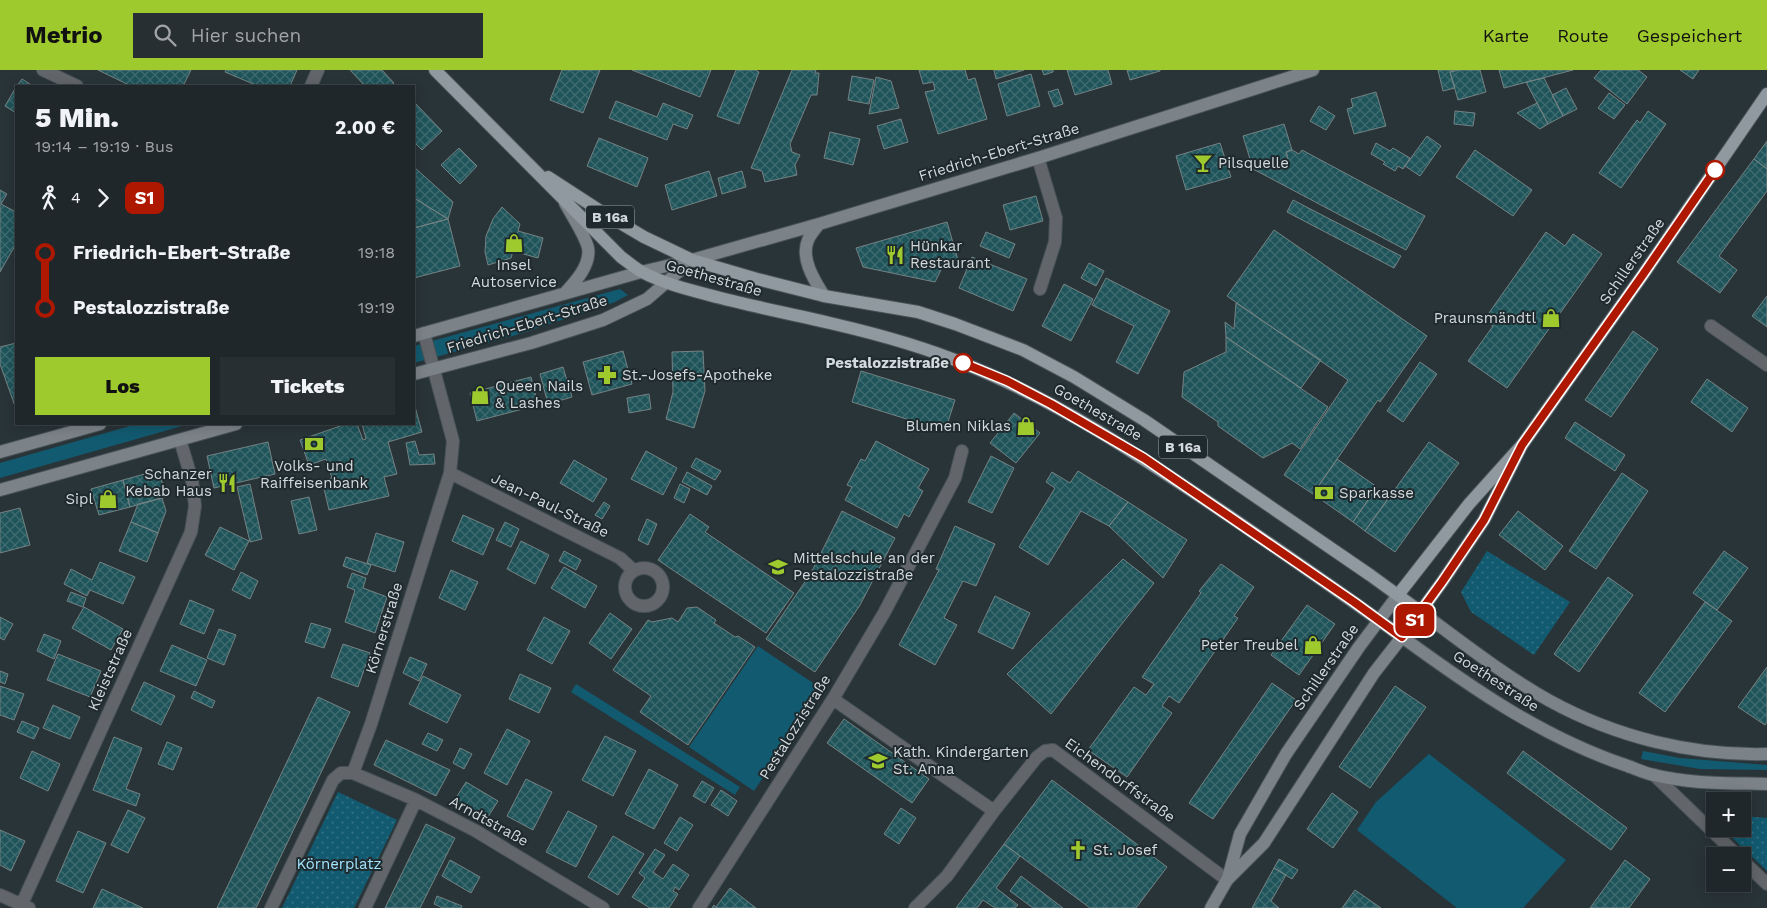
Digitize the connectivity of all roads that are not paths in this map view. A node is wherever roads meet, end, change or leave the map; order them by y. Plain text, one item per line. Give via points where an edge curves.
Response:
1 (43, 70) edge
2 (318, 70) edge
3 (435, 70) edge
4 (1313, 70) edge
5 (1295, 73) edge
6 (75, 85) edge
7 (311, 85) edge
8 (1767, 94) edge
9 (1038, 158) junction
10 (532, 166) junction
11 (564, 200) junction
12 (819, 224) junction
13 (692, 260) junction
14 (641, 272) junction
15 (667, 283) junction
16 (1040, 289) dead end
17 (565, 293) junction
18 (824, 296) junction
19 (1711, 326) dead end
20 (419, 334) edge
21 (1767, 365) edge
22 (435, 368) junction
23 (415, 374) edge
24 (96, 425) edge
25 (232, 425) edge
26 (180, 440) junction
27 (1522, 445) junction
28 (962, 451) dead end
29 (0, 452) edge
30 (450, 473) junction
31 (0, 490) edge
32 (634, 571) dead end
33 (1398, 595) junction
34 (1421, 612) junction
35 (1379, 620) junction
36 (1402, 637) junction
37 (833, 699) junction
38 (1767, 754) edge
39 (353, 773) junction
40 (1654, 775) junction
41 (1767, 784) edge
42 (416, 800) junction
43 (994, 811) junction
44 (1729, 847) edge
45 (1751, 869) edge
46 (1227, 880) junction
47 (1767, 884) edge
48 (0, 895) edge
49 (24, 907) edge
50 (272, 908) edge
51 (365, 908) edge
52 (603, 908) edge
53 (698, 908) edge
54 (915, 908) edge
55 (1211, 908) edge

1 - 6 street
2 - 7 street
3 - 10 main road, Goethestraße / B 16a
4 - 5 street, Friedrich-Ebert-Straße
5 - 9 street, Friedrich-Ebert-Straße
8 - 27 main road, Schillerstraße
9 - 12 street, Friedrich-Ebert-Straße
9 - 16 street via 1056,218 1055,242
10 - 11 main road, Goethestraße / B 16a
10 - 13 main road, Goethestraße / B 16a via 644,237
11 - 14 main road, Goethestraße / B 16a via 621,257
11 - 17 street via 588,249 578,278
12 - 13 street, Friedrich-Ebert-Straße
12 - 18 street via 807,241 806,258
13 - 14 street, Friedrich-Ebert-Straße
13 - 15 street, Friedrich-Ebert-Straße
13 - 18 main road, Goethestraße / B 16a
14 - 15 main road, Goethestraße / B 16a
14 - 17 street, Friedrich-Ebert-Straße
15 - 22 street, Friedrich-Ebert-Straße via 647,299 604,320
15 - 35 main road, Goethestraße / B 16a via 894,340 1007,381 1144,458
17 - 20 street, Friedrich-Ebert-Straße
18 - 33 main road, Goethestraße / B 16a via 918,312 1023,350 1144,420
19 - 21 street
20 - 22 street, Körnerstraße
22 - 23 street, Friedrich-Ebert-Straße
22 - 30 street, Körnerstraße via 452,441
24 - 29 street
25 - 26 street
26 - 31 street
26 - 49 street, Kleiststraße via 192,480 195,506 190,532
27 - 33 main road, Schillerstraße via 1469,504
27 - 34 main road, Schillerstraße via 1484,520
28 - 37 street, Pestalozzistraße via 955,478 884,613
30 - 32 street, Jean-Paul-Straße via 620,558
30 - 39 street, Körnerstraße
33 - 34 main road, Goethestraße / B 16a
33 - 35 street, Schillerstraße
34 - 36 main road, Schillerstraße
34 - 38 street, Goethestraße via 1550,701 1606,726 1680,747
35 - 36 main road, Goethestraße
35 - 46 street, Schillerstraße via 1286,754 1240,834
36 - 40 street, Goethestraße via 1514,714 1558,738
36 - 46 street, Schillerstraße via 1374,673 1264,843
37 - 43 street
37 - 53 street, Pestalozzistraße
39 - 42 street, Arndtstraße
39 - 50 street via 342,773 333,780
40 - 41 street, Goethestraße via 1700,782
40 - 44 street
42 - 51 street
42 - 52 street, Arndtstraße via 476,831
43 - 46 street, Eichendorffstraße via 1037,757 1045,751 1054,750
43 - 54 street via 947,876
45 - 47 street
46 - 55 street, Schillerstraße
48 - 49 street

